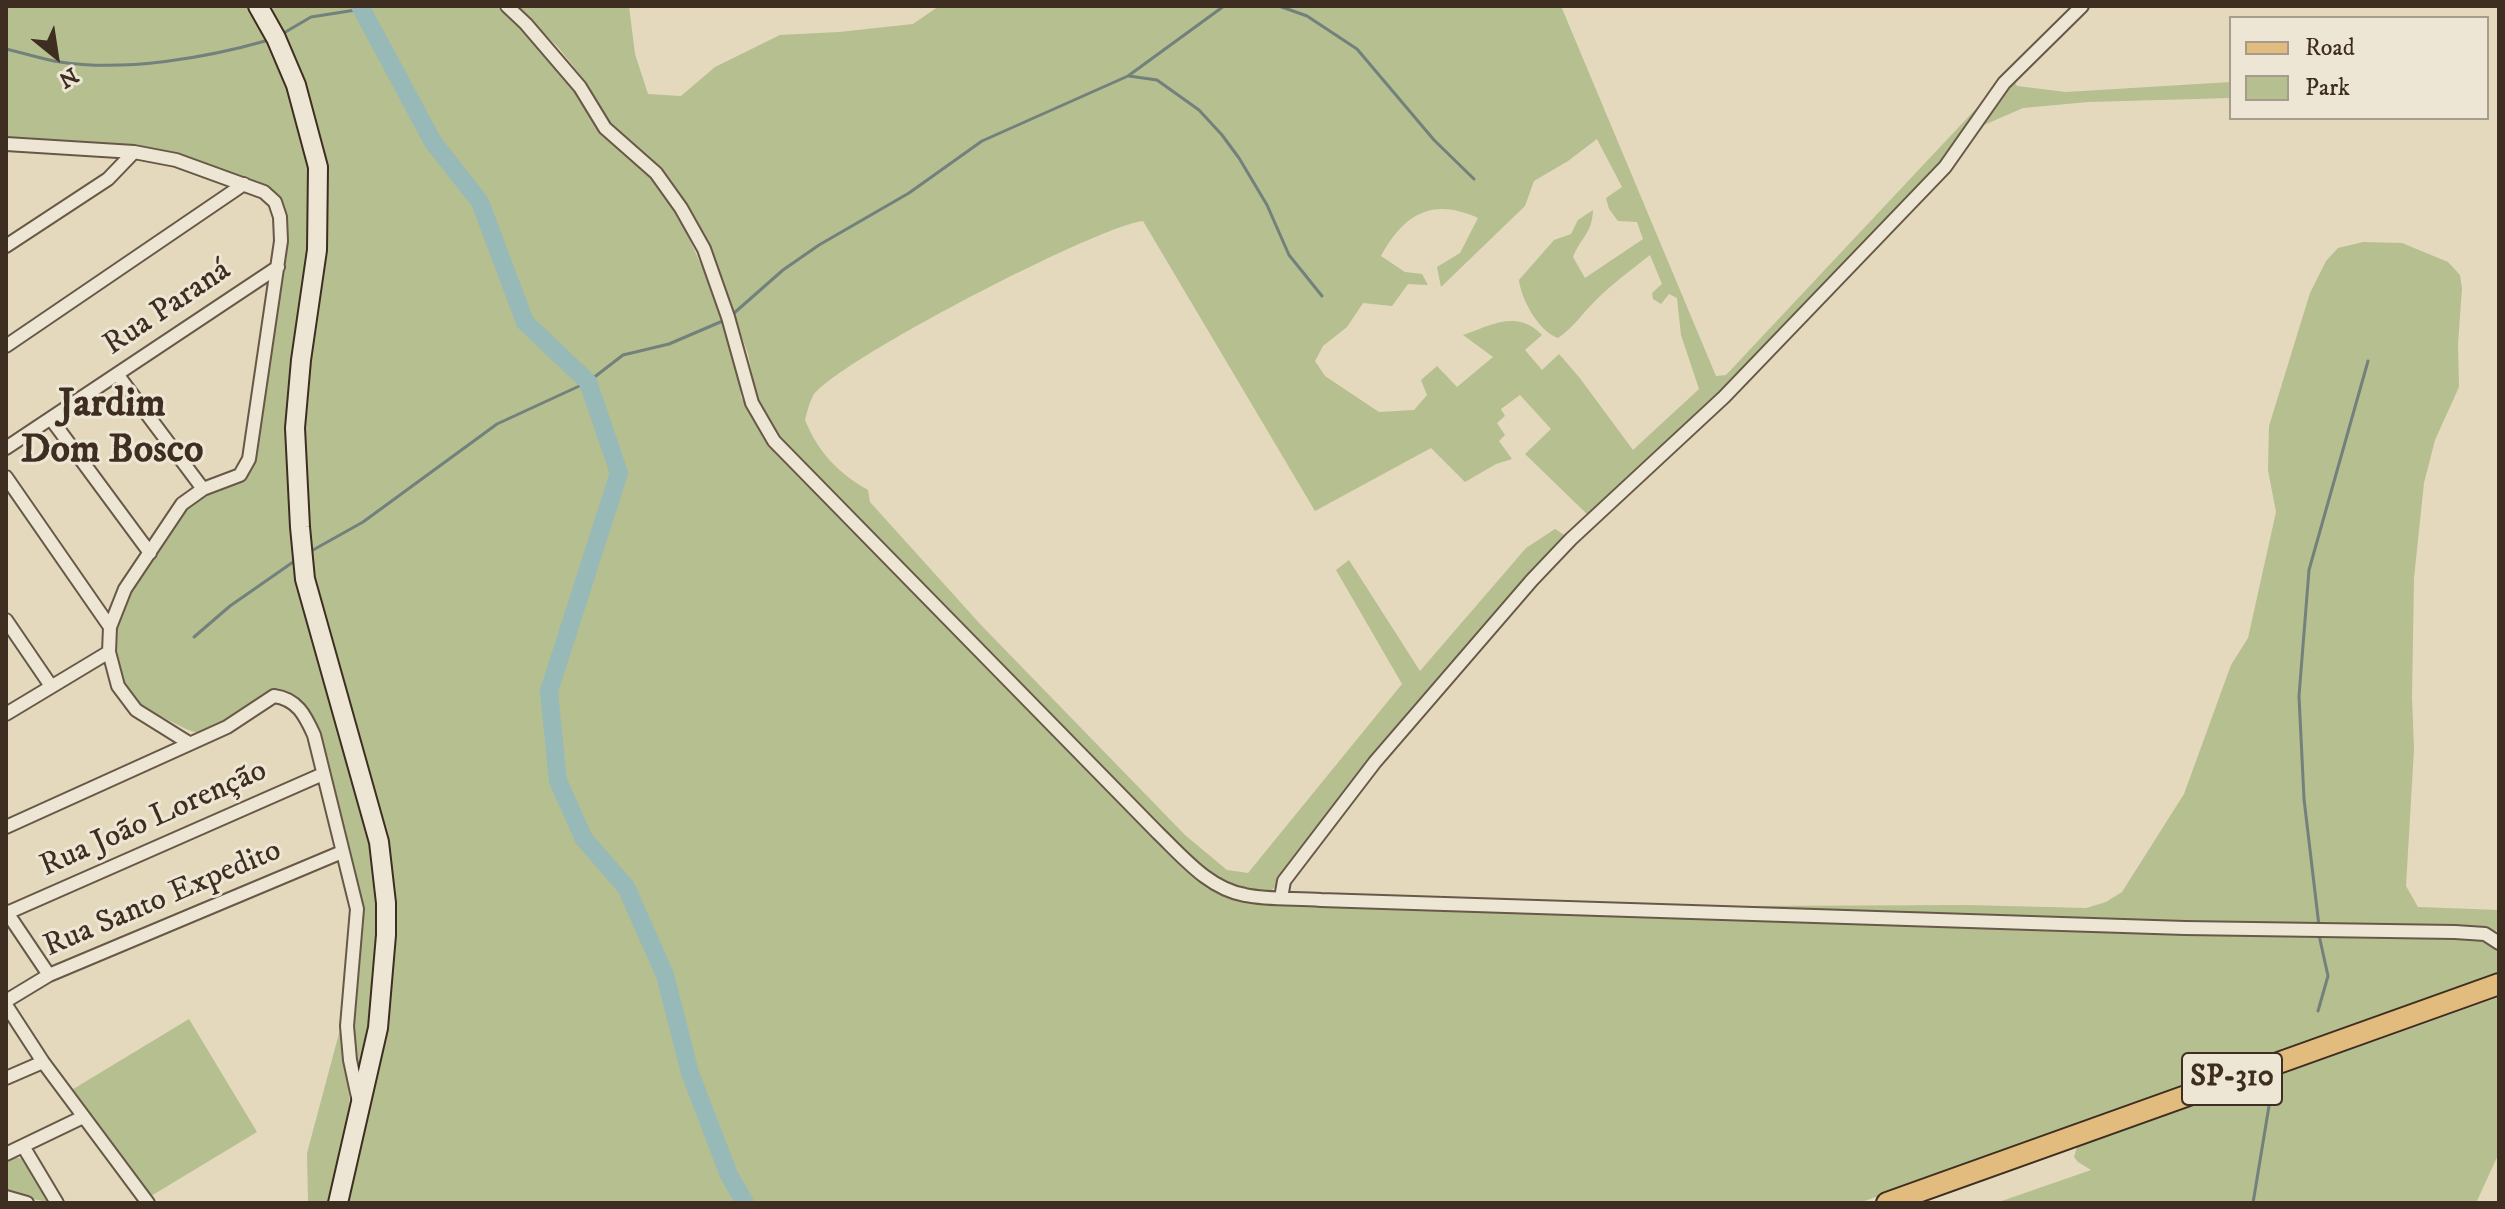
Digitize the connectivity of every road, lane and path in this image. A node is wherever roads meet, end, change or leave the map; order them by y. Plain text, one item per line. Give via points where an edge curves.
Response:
1 (258, 6) edge
2 (507, 6) edge
3 (2082, 6) edge
4 (6, 144) edge
5 (134, 152) junction
6 (244, 184) junction
7 (6, 246) edge
8 (278, 267) junction
9 (6, 346) edge
10 (117, 374) junction
11 (51, 419) junction
12 (6, 448) edge
13 (6, 477) edge
14 (203, 489) junction
15 (150, 553) junction
16 (6, 620) edge
17 (110, 627) junction
18 (109, 652) junction
19 (51, 686) junction
20 (6, 714) edge
21 (189, 743) junction
22 (323, 774) junction
23 (6, 827) edge
24 (342, 852) junction
25 (1281, 898) junction
26 (6, 912) edge
27 (2499, 943) edge
28 (49, 975) junction
29 (2499, 984) edge
30 (6, 1003) edge
31 (43, 1062) junction
32 (6, 1078) edge
33 (359, 1105) junction
34 (83, 1117) junction
35 (23, 1146) junction
36 (6, 1154) edge
37 (6, 1197) edge
38 (27, 1203) edge
39 (57, 1203) edge
40 (148, 1203) edge
41 (338, 1203) edge
42 (1887, 1203) edge

1 - 33 main road via 296,85 318,167 317,250 295,428 305,579 371,810 383,873 382,995
2 - 25 street via 580,87 605,128 656,173 681,208 709,263 752,403 774,441 1189,863 1231,891
3 - 25 street via 2004,83 1945,167 1724,397 1532,580 1375,762 1284,881
4 - 5 street
5 - 6 street via 186,162
5 - 7 street via 108,179
6 - 8 street via 275,202 280,217
6 - 9 street
8 - 10 street, Rua Paraná
8 - 14 street via 249,459 240,475
10 - 11 street, Rua Paraná
10 - 14 street
11 - 12 street, Rua Paraná
11 - 15 street
13 - 17 street
14 - 15 street via 182,504
15 - 17 street via 125,589
16 - 19 street
17 - 18 street
18 - 19 street
18 - 21 street via 118,686 136,710
19 - 20 street
21 - 22 street via 227,727 274,696 284,698 305,713
21 - 23 street
22 - 24 street
22 - 26 street, Rua João Lorenção
24 - 28 street, Rua Santo Expedito
24 - 33 street via 357,909 347,1026
25 - 27 street via 2169,928 2455,932 2485,934
26 - 28 street
28 - 30 street, Rua Santo Expedito
29 - 42 main road, SP-310
30 - 31 street
31 - 32 street
31 - 34 street
33 - 41 main road
34 - 35 street
34 - 40 street
35 - 36 street
35 - 39 street
37 - 38 street

